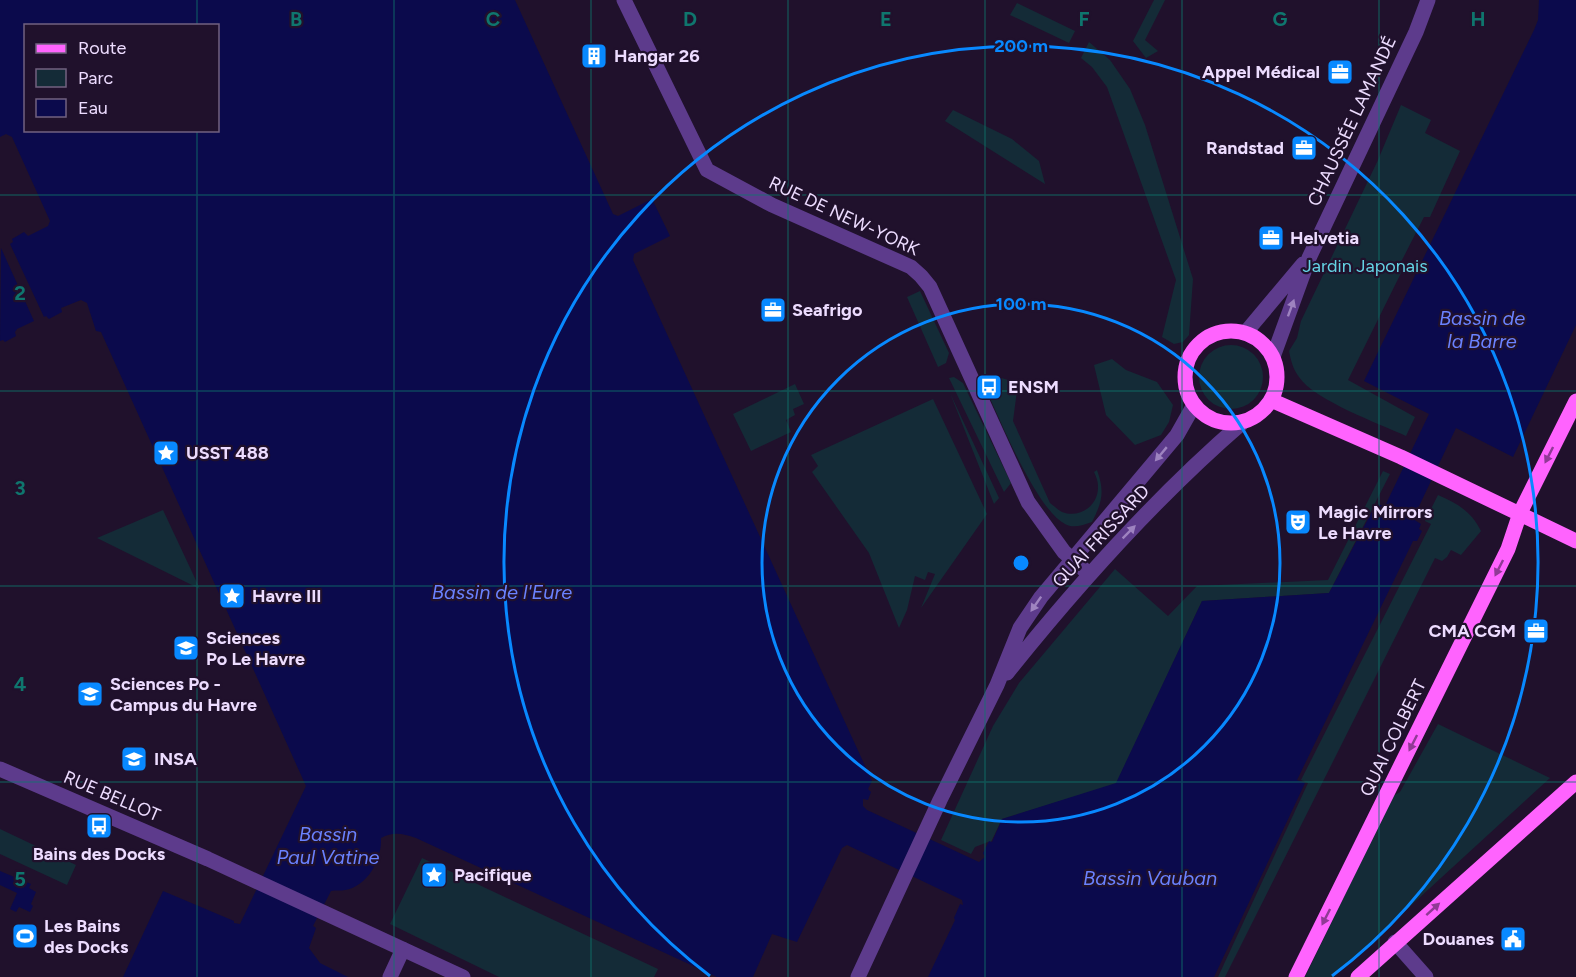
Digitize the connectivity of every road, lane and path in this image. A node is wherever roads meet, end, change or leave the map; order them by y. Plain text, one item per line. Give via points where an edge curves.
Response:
1 (624, 0) edge
2 (1428, 0) edge
3 (1310, 258) junction
4 (1246, 332) junction
5 (1273, 357) junction
6 (1271, 400) junction
7 (1576, 401) edge
8 (1194, 405) junction
9 (1243, 422) junction
10 (1520, 513) junction
11 (1576, 541) edge
12 (1073, 559) junction
13 (1089, 574) junction
14 (997, 685) junction
15 (0, 769) edge
16 (1576, 782) edge
17 (1395, 942) junction
18 (403, 949) junction
19 (390, 977) edge
20 (463, 977) edge
21 (858, 977) edge
22 (1296, 977) edge
23 (1358, 977) edge
24 (1426, 977) edge

1 - 12 street, RUE DE NEW-YORK via 706,170 772,205 911,267 930,287 1028,502
2 - 3 street, CHAUSSÉE LAMANDÉ
3 - 4 street, CHAUSSÉE LAMANDÉ
5 -> 3 street, CHAUSSÉE LAMANDÉ
4 - 5 main road via 1266,346
4 - 8 main road via 1216,332 1193,350 1184,374
5 - 6 main road via 1277,379
6 - 9 main road via 1259,414
6 - 10 main road
7 -> 10 main road, QUAI COLBERT
8 - 9 main road via 1216,421
8 -> 12 street, QUAI FRISSARD via 1177,435
13 -> 9 street, QUAI FRISSARD via 1210,449
10 - 11 main road
10 -> 22 main road, QUAI COLBERT via 1508,549
12 - 13 street, RUE DE NEW-YORK
12 -> 14 street, QUAI FRISSARD via 1020,628
13 - 14 street, QUAI FRISSARD
14 - 21 street, QUAI FRISSARD
15 - 18 street, RUE BELLOT
17 -> 16 main road
17 - 23 main road
17 - 24 street
18 - 19 street
18 - 20 street, RUE BELLOT

